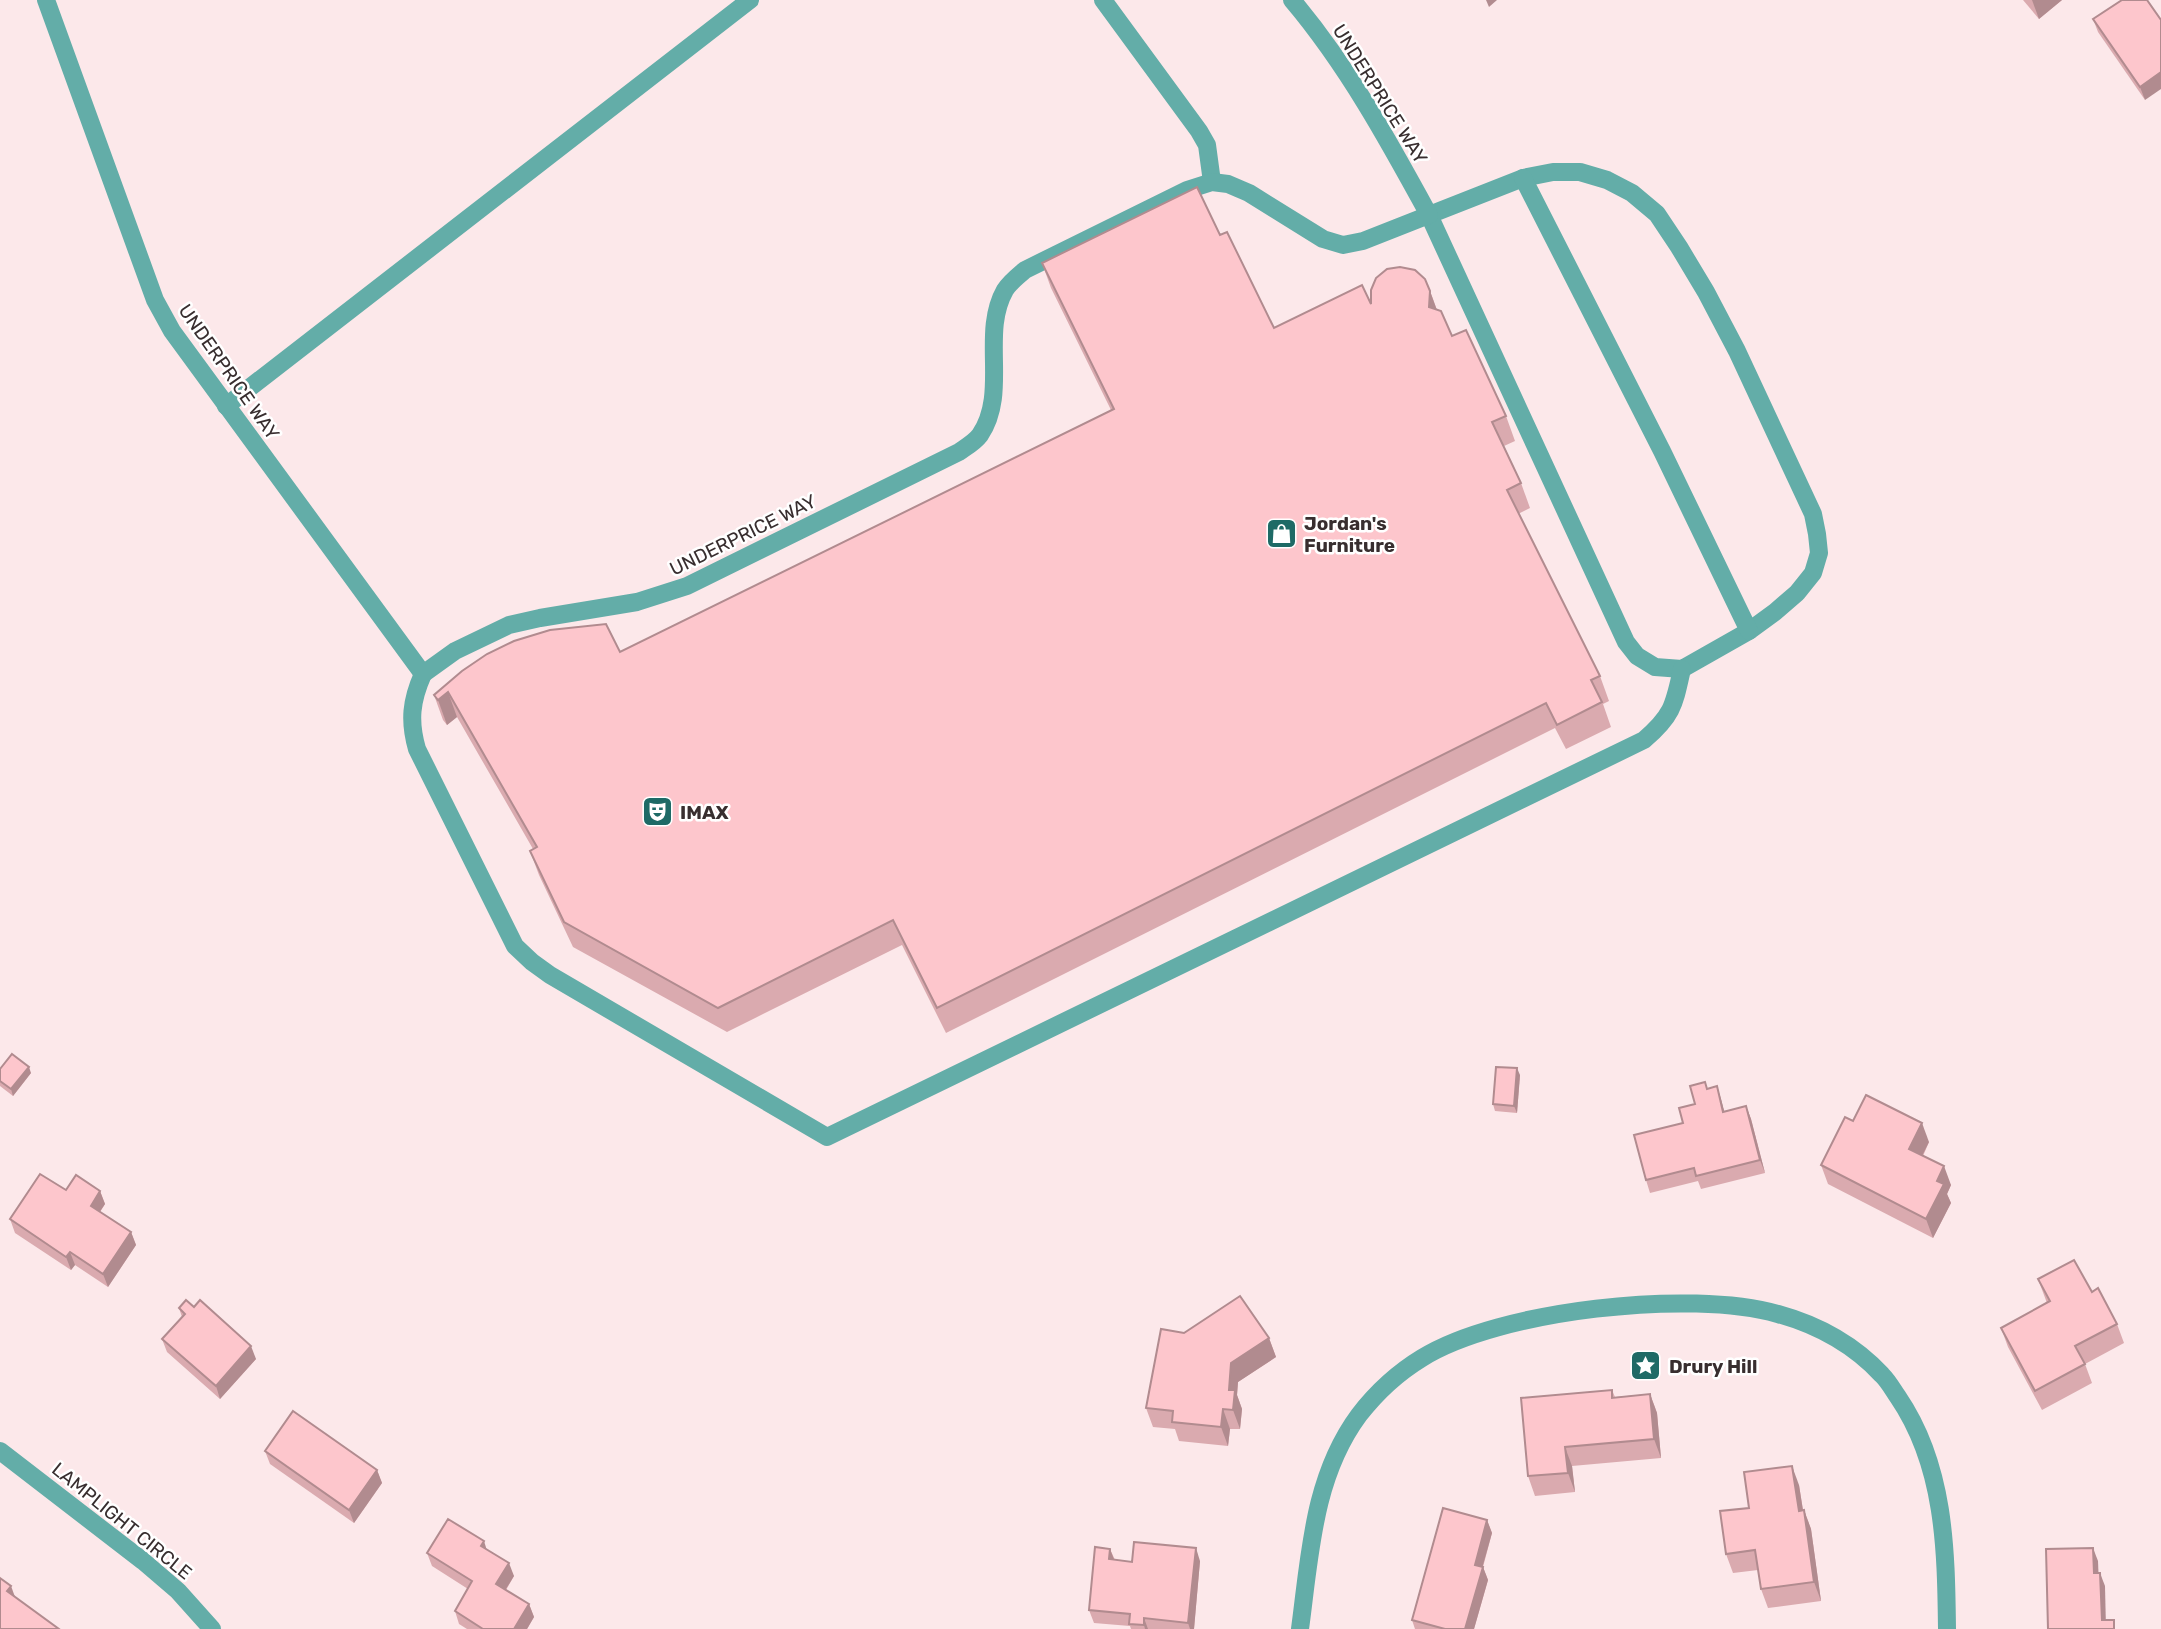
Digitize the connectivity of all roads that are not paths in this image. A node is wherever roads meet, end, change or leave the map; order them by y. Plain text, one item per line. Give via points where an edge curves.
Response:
1 (46, 0) edge
2 (750, 0) edge
3 (1103, 0) edge
4 (1292, 0) edge
5 (1523, 178) junction
6 (1212, 182) junction
7 (1429, 215) junction
8 (226, 406) junction
9 (1749, 632) junction
10 (1682, 669) junction
11 (423, 674) junction
12 (0, 1451) edge
13 (212, 1629) edge
14 (1300, 1629) edge
15 (1947, 1629) edge

1 - 8 street, UNDERPRICE WAY via 155,300
2 - 8 street
3 - 6 street via 1199,131 1207,145
4 - 7 street, UNDERPRICE WAY via 1383,130
5 - 7 street
5 - 9 street
5 - 9 street via 1580,172 1607,180 1657,214 1737,351 1813,514 1819,553 1813,573 1797,593
6 - 7 street via 1250,194 1323,239 1343,244 1363,241
6 - 11 street, UNDERPRICE WAY via 1051,256 1025,270 1006,288 996,319 990,417 979,437 959,452 687,586 627,604 509,625 455,651
7 - 10 street, UNDERPRICE WAY via 1626,642 1655,667
8 - 11 street, UNDERPRICE WAY
9 - 10 street
10 - 11 street via 1673,708 1644,740 827,1137 550,975 516,946 417,750 411,711
12 - 13 street, LAMPLIGHT CIRCLE via 143,1560
14 - 15 street via 1322,1487 1338,1448 1387,1384 1459,1340 1501,1327 1562,1313 1693,1303 1738,1305 1818,1328 1853,1349 1884,1377 1909,1413 1938,1492 1945,1539

